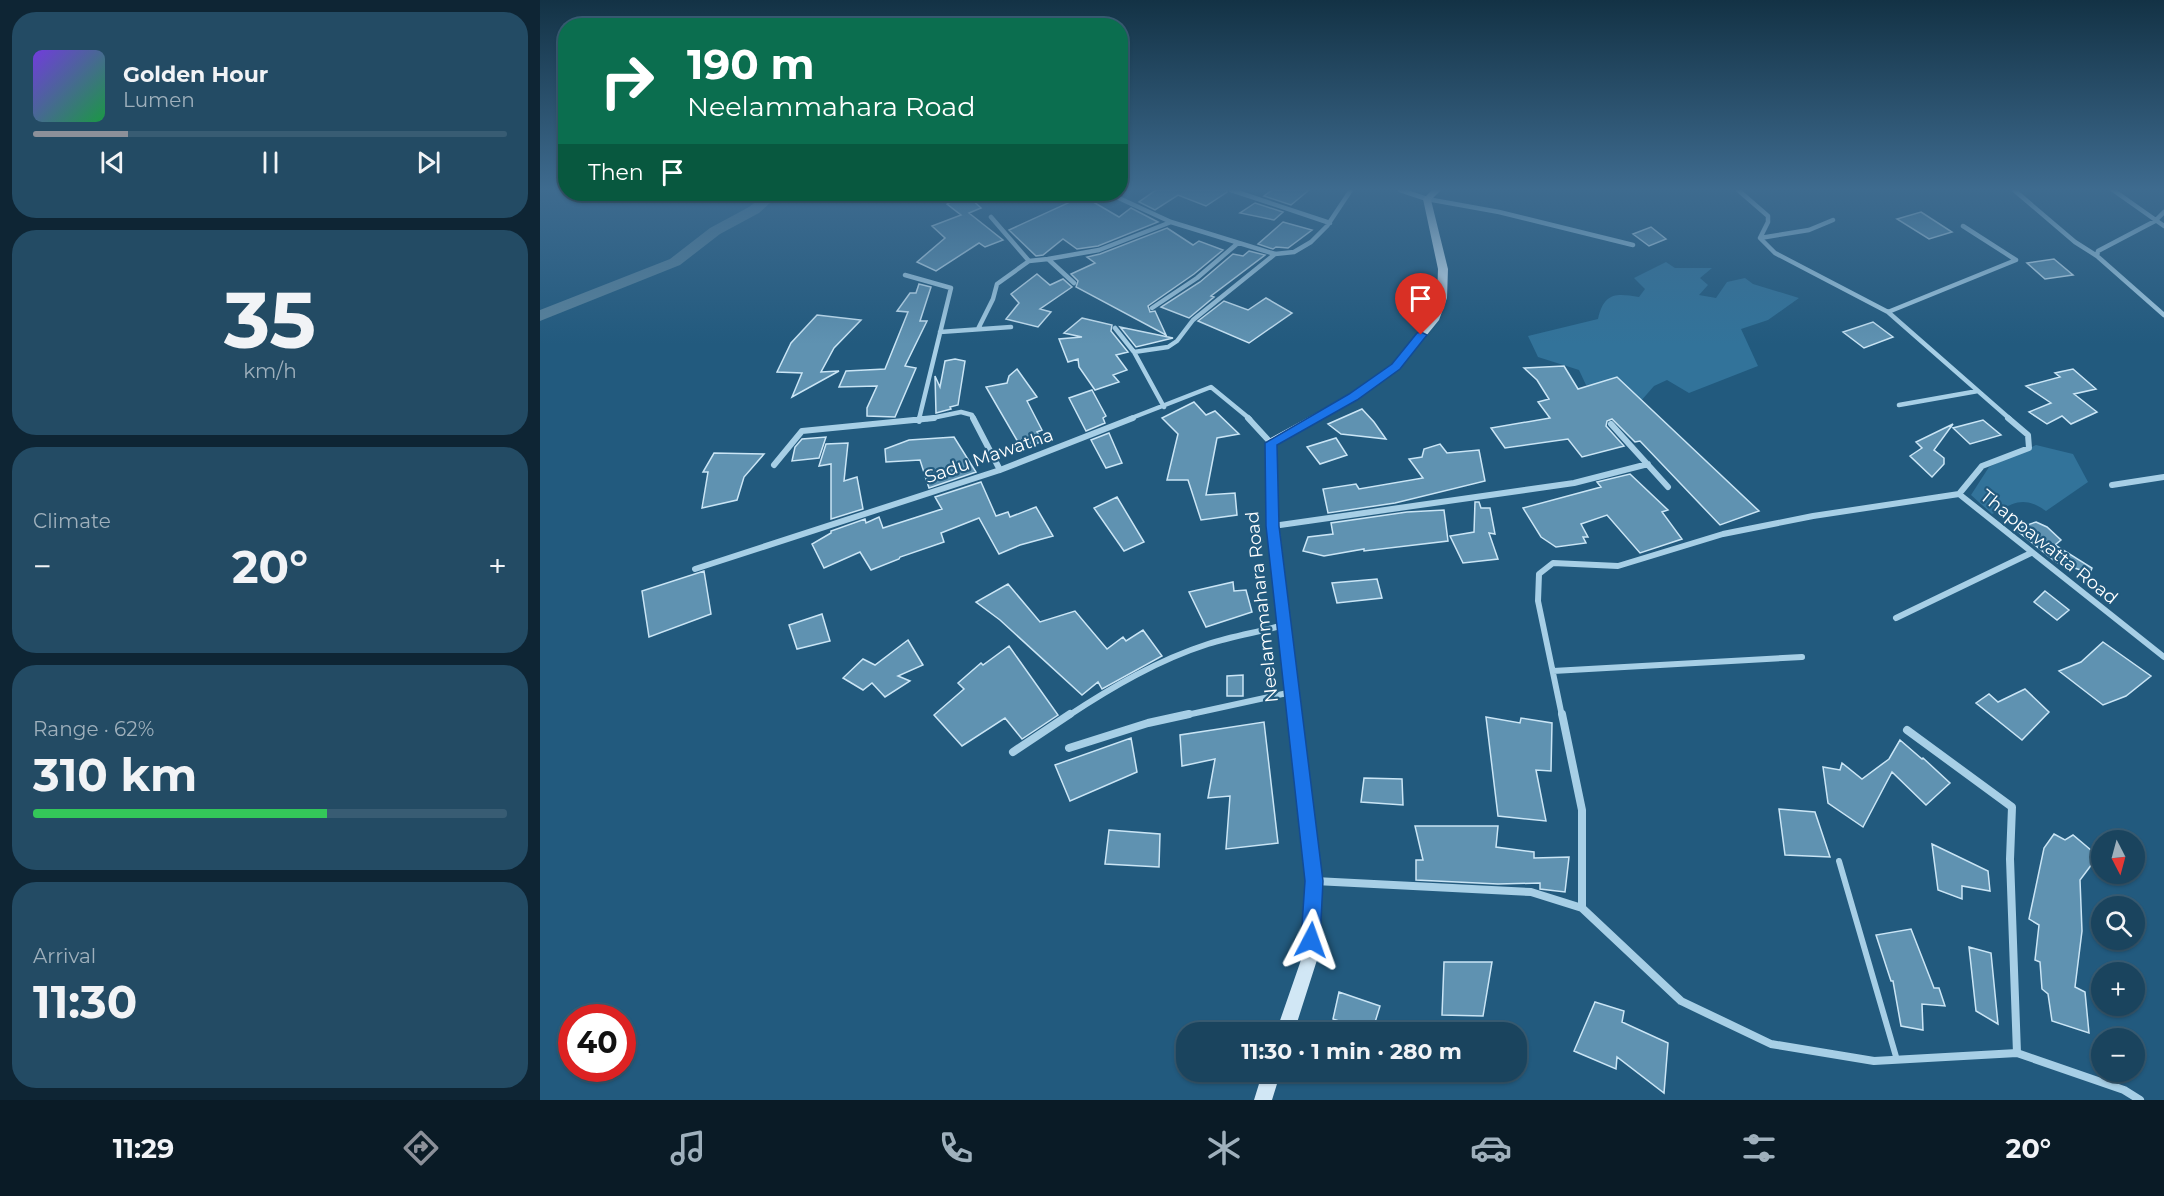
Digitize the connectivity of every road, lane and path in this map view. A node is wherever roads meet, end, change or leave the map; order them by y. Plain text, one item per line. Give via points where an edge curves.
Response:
1 (1012, 241) edge
2 (1121, 241) edge
3 (1233, 241) edge
4 (1309, 241) edge
5 (1439, 241) edge
6 (1615, 241) edge
7 (1763, 241) edge
8 (1987, 241) edge
9 (2074, 241) edge
10 (2117, 241) edge
11 (1238, 243) junction
12 (1633, 246) dead end
13 (1275, 254) junction
14 (2097, 256) junction
15 (1048, 259) junction
16 (1029, 261) junction
17 (905, 276) dead end
18 (1074, 283) dead end
19 (1152, 308) dead end
20 (1888, 312) junction
21 (2164, 315) edge
22 (1011, 327) dead end
23 (1115, 328) dead end
24 (978, 329) junction
25 (940, 332) junction
26 (1134, 352) junction
27 (1978, 391) junction
28 (1899, 405) dead end
29 (1164, 407) junction
30 (919, 421) junction
31 (1611, 424) dead end
32 (1271, 443) junction
33 (1648, 464) junction
34 (774, 465) dead end
35 (1000, 470) junction
36 (2164, 477) edge
37 (2112, 485) dead end
38 (1668, 487) dead end
39 (1959, 494) junction
40 (1273, 526) junction
41 (2031, 553) junction
42 (695, 569) dead end
43 (1896, 618) dead end
44 (1284, 625) junction
45 (1802, 657) dead end
46 (2164, 657) edge
47 (1553, 671) junction
48 (1292, 692) junction
49 (1907, 730) dead end
50 (1069, 748) dead end
51 (1013, 752) dead end
52 (1839, 861) dead end
53 (1314, 881) junction
54 (1582, 908) junction
55 (1288, 1022) edge
56 (2017, 1053) junction
57 (1897, 1060) junction
58 (1269, 1082) edge
59 (1263, 1100) edge
60 (2140, 1100) edge

1 - 16 street
2 - 15 street via 1099,250
3 - 11 street
4 - 13 street via 1293,252
5 - 32 street via 1442,297 1434,320 1396,366 1353,397
6 - 12 street
7 - 20 street, Thappawatta Road via 1774,253
8 - 20 street via 2016,260
9 - 14 street
10 - 14 street
11 - 13 street
11 - 19 street via 1197,278
13 - 26 street via 1193,320 1178,341 1168,347
14 - 21 street
15 - 16 street
15 - 18 street
16 - 24 street via 997,284
17 - 25 street via 951,288
20 - 27 street, Thappawatta Road
22 - 24 street
23 - 26 street
24 - 25 street
25 - 30 street
26 - 29 street
27 - 28 street
27 - 39 street, Thappawatta Road via 2028,435 2029,448 1982,466
29 - 32 street, Sadu Mawatha via 1211,387 1243,412
29 - 35 street, Sadu Mawatha
30 - 34 street via 802,431
30 - 35 street via 961,412 972,415
31 - 33 street
32 - 40 street, Neelammahara Road
33 - 38 street
33 - 40 street via 1574,483
35 - 42 street, Sadu Mawatha
36 - 37 street
39 - 41 street, Thappawatta Road
39 - 47 street via 1723,534 1618,566 1553,563 1539,574 1538,601
40 - 44 street, Neelammahara Road
41 - 43 street
41 - 46 street, Thappawatta Road
44 - 48 street, Neelammahara Road
44 - 51 street via 1207,645 1159,665 1091,701
45 - 47 street
47 - 54 street via 1582,810
48 - 50 street via 1148,723
48 - 53 street, Neelammahara Road
49 - 56 street via 2012,807 2010,859
52 - 57 lane
53 - 54 street via 1531,892
53 - 55 street, Neelammahara Road via 1309,960
54 - 57 street via 1681,1000 1741,1030 1771,1044 1874,1061
56 - 57 street
56 - 60 street via 2124,1090
58 - 59 street

